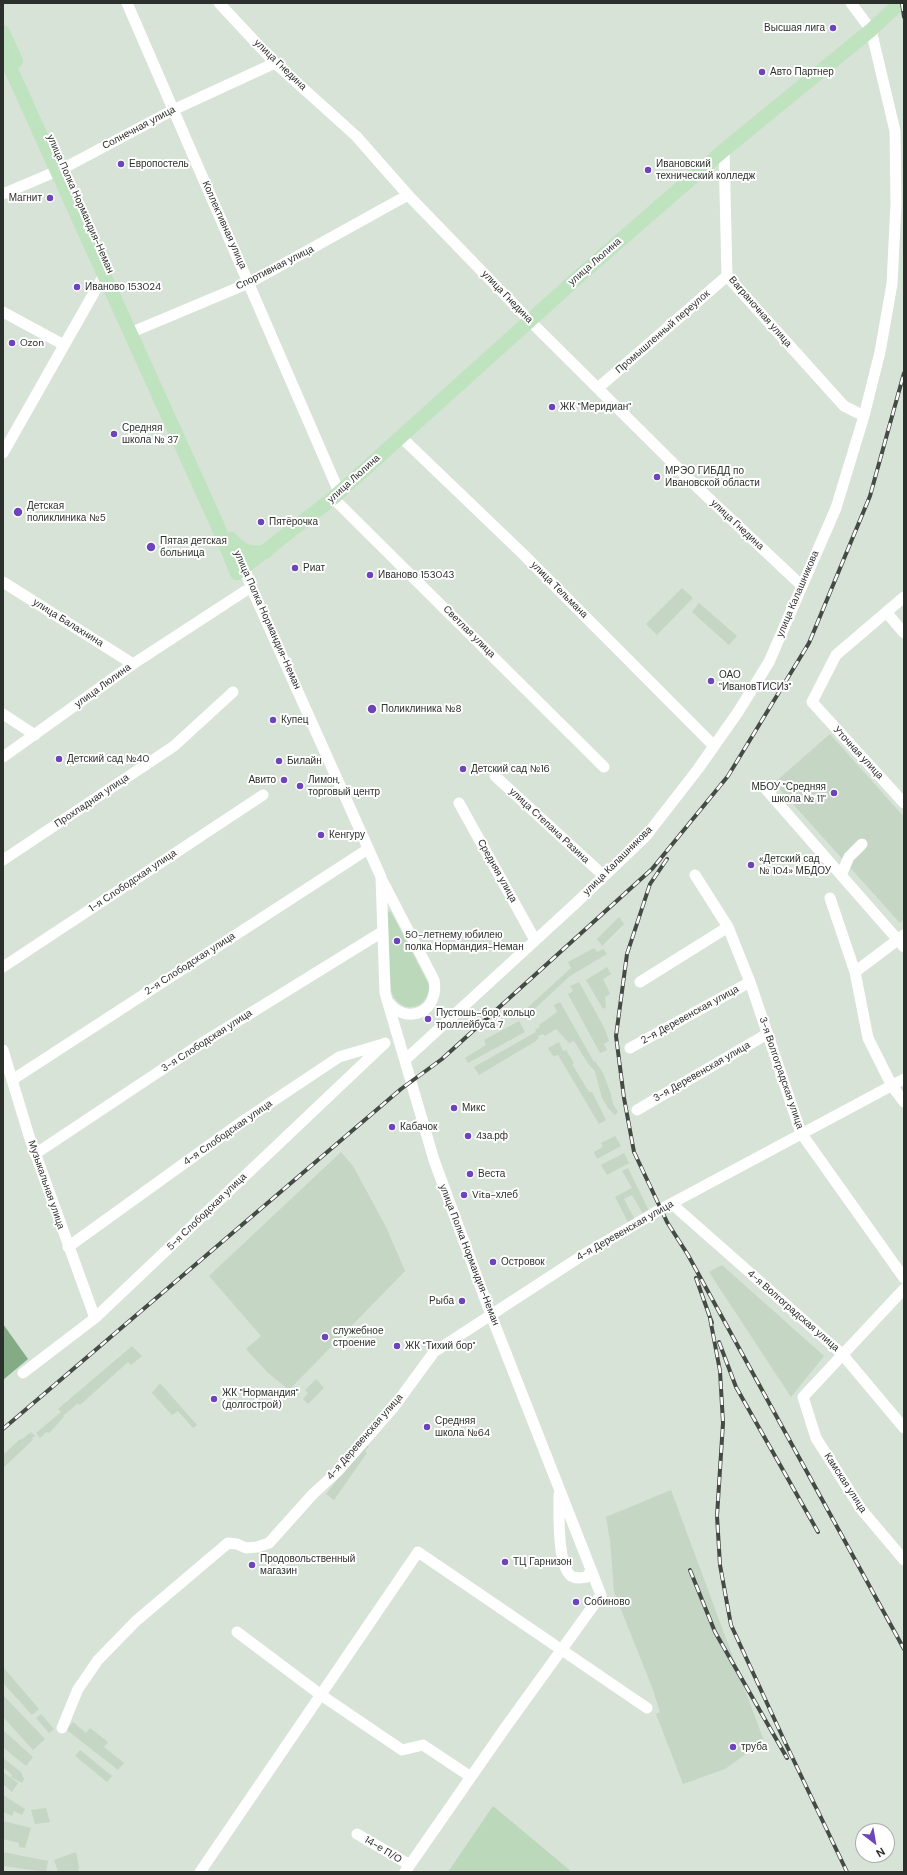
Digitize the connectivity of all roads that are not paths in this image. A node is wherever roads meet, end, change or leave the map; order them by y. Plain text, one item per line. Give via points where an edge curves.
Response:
1 (127, 3) edge
2 (219, 3) edge
3 (851, 3) edge
4 (900, 3) edge
5 (871, 30) junction
6 (3, 32) edge
7 (3, 52) edge
8 (275, 63) junction
9 (173, 110) junction
10 (724, 150) junction
11 (60, 169) junction
12 (3, 194) edge
13 (408, 195) junction
14 (108, 274) junction
15 (728, 276) junction
16 (249, 283) junction
17 (3, 312) edge
18 (529, 320) junction
19 (137, 330) junction
20 (64, 345) junction
21 (598, 388) junction
22 (864, 416) junction
23 (401, 437) junction
24 (4, 449) edge
25 (336, 495) junction
26 (296, 528) junction
27 (231, 538) junction
28 (266, 552) junction
29 (242, 577) junction
30 (3, 582) edge
31 (801, 585) junction
32 (904, 597) edge
33 (886, 612) junction
34 (904, 633) edge
35 (132, 664) junction
36 (233, 692) dead end
37 (3, 714) edge
38 (35, 735) junction
39 (714, 746) junction
40 (3, 757) edge
41 (604, 767) dead end
42 (495, 776) dead end
43 (764, 786) dead end
44 (263, 795) dead end
45 (459, 803) dead end
46 (904, 803) edge
47 (862, 844) dead end
48 (365, 850) junction
49 (3, 860) edge
50 (695, 875) dead end
51 (841, 875) junction
52 (604, 876) junction
53 (381, 878) junction
54 (830, 898) dead end
55 (382, 905) junction
56 (728, 927) junction
57 (382, 932) junction
58 (536, 940) junction
59 (902, 940) edge
60 (3, 967) edge
61 (855, 972) junction
62 (640, 982) dead end
63 (750, 982) junction
64 (388, 1002) junction
65 (767, 1034) junction
66 (399, 1039) junction
67 (385, 1043) junction
68 (630, 1048) dead end
69 (3, 1050) edge
70 (405, 1060) junction
71 (904, 1079) edge
72 (12, 1080) junction
73 (892, 1086) junction
74 (904, 1102) edge
75 (637, 1110) dead end
76 (801, 1133) junction
77 (36, 1154) junction
78 (672, 1204) junction
79 (68, 1247) junction
80 (904, 1278) edge
81 (904, 1288) edge
82 (491, 1316) junction
83 (95, 1318) junction
84 (842, 1354) junction
85 (23, 1373) dead end
86 (904, 1428) edge
87 (558, 1485) junction
88 (904, 1560) edge
89 (591, 1570) junction
90 (237, 1632) dead end
91 (561, 1650) junction
92 (321, 1695) junction
93 (647, 1708) dead end
94 (62, 1728) dead end
95 (471, 1777) junction
96 (357, 1834) dead end
97 (408, 1869) edge
98 (200, 1872) edge

1 - 9 street, Коллективная улица
2 - 8 street, улица Гнедина
3 - 5 street, улица Калашникова
4 - 5 main road, улица Люлина
5 - 10 main road, улица Люлина
5 - 22 street, улица Калашникова via 895,131 896,203 892,284 880,352
6 - 11 main road, улица Полка Нормандия-Неман
7 - 11 main road, улица Полка Нормандия-Неман
8 - 9 street, Солнечная улица
8 - 13 street, улица Гнедина via 356,136
9 - 11 street, Солнечная улица
9 - 16 street, Коллективная улица
10 - 15 street, Ваграночная улица
10 - 18 main road, улица Люлина
11 - 12 street, Солнечная улица
11 - 14 main road, улица Полка Нормандия-Неман
13 - 16 street, Спортивная улица
13 - 18 street, улица Гнедина
14 - 19 main road, улица Полка Нормандия-Неман
14 - 20 street
14 - 29 main road, улица Полка Нормандия-Неман
15 - 21 street, Промышленный переулок
15 - 22 street, Ваграночная улица via 844,406
16 - 19 street, Спортивная улица
16 - 25 street, Коллективная улица
17 - 20 street
18 - 21 street, улица Гнедина
18 - 23 main road, улица Люлина
19 - 27 main road, улица Полка Нормандия-Неман
20 - 24 street
21 - 31 street, улица Гнедина via 700,490
22 - 31 street, улица Калашникова via 836,508
23 - 25 main road, улица Люлина
23 - 39 street, улица Тельмана via 523,554
25 - 26 main road, улица Люлина
25 - 41 street, Светлая улица
26 - 28 main road, улица Люлина
26 - 29 main road, улица Люлина via 292,535
27 - 28 main road via 243,550
27 - 29 main road, улица Полка Нормандия-Неман
28 - 29 main road, улица Люлина
29 - 35 street, улица Люлина
29 - 48 street, улица Полка Нормандия-Неман
29 - 48 street, улица Полка Нормандия-Неман
30 - 35 street, улица Балахнина
31 - 39 street, улица Калашникова via 769,662
32 - 33 street
33 - 34 street
33 - 46 street, Уточная улица via 836,655 812,702
35 - 38 street, улица Люлина
36 - 49 street, Прохладная улица via 174,746
37 - 38 street
38 - 40 street, улица Люлина
39 - 52 street, улица Калашникова via 646,836
42 - 52 street, улица Степана Разина
43 - 51 street
44 - 60 street, 1-я Слободская улица
45 - 58 street, Средняя улица
47 - 51 street via 849,857
48 - 53 street, улица Полка Нормандия-Неман
48 - 55 street, улица Полка Нормандия-Неман
48 - 72 street, 2-я Слободская улица
50 - 56 street, 3-я Волгоградская улица
51 - 59 street
52 - 58 street, улица Калашникова
53 - 55 street, улица Полка Нормандия-Неман
53 - 64 street via 434,980 435,989 430,1005 417,1014 400,1013
54 - 61 street
55 - 57 street, улица Полка Нормандия-Неман
56 - 62 street
56 - 63 street, 3-я Волгоградская улица
57 - 64 street, улица Полка Нормандия-Неман
57 - 77 street, 3-я Слободская улица via 199,1045
58 - 70 street, улица Калашникова
59 - 61 street
61 - 73 street via 868,1038
63 - 65 street, 3-я Волгоградская улица
63 - 68 street, 2-я Деревенская улица
64 - 66 street, улица Полка Нормандия-Неман
65 - 75 street, 3-я Деревенская улица
65 - 76 street, 3-я Волгоградская улица
66 - 67 street, 4-я Слободская улица
66 - 70 street, улица Полка Нормандия-Неман
67 - 79 street, 4-я Слободская улица via 339,1057 243,1121
67 - 83 street, 5-я Слободская улица
69 - 72 street, Музыкальная улица
70 - 82 street, улица Полка Нормандия-Неман via 434,1160
71 - 73 street, 4-я Деревенская улица
72 - 77 street, Музыкальная улица
73 - 74 street
73 - 76 street, 4-я Деревенская улица
76 - 78 street, 4-я Деревенская улица
76 - 80 street, 3-я Волгоградская улица
77 - 79 street, Музыкальная улица
78 - 82 street, 4-я Деревенская улица via 583,1255
78 - 84 street, 4-я Волгоградская улица
79 - 83 street, Музыкальная улица
81 - 84 street
82 - 87 street, улица Полка Нормандия-Неман
82 - 94 street, 4-я Деревенская улица via 434,1352 393,1408 338,1471 313,1494 269,1543 246,1548 228,1543 136,1622 98,1660 82,1683
83 - 85 street, 5-я Слободская улица
84 - 86 street, 4-я Волгоградская улица
84 - 88 street, Камская улица via 803,1397 816,1438 861,1509
87 - 89 street, улица Полка Нормандия-Неман
87 - 89 street via 561,1552 565,1567 571,1576 579,1578 586,1577
89 - 91 street, улица Полка Нормандия-Неман via 601,1595
90 - 92 street
91 - 92 street via 418,1552
91 - 93 street
91 - 95 street
92 - 95 street via 402,1750 423,1745
92 - 98 street
95 - 97 street
96 - 97 street, 14-е П/О

